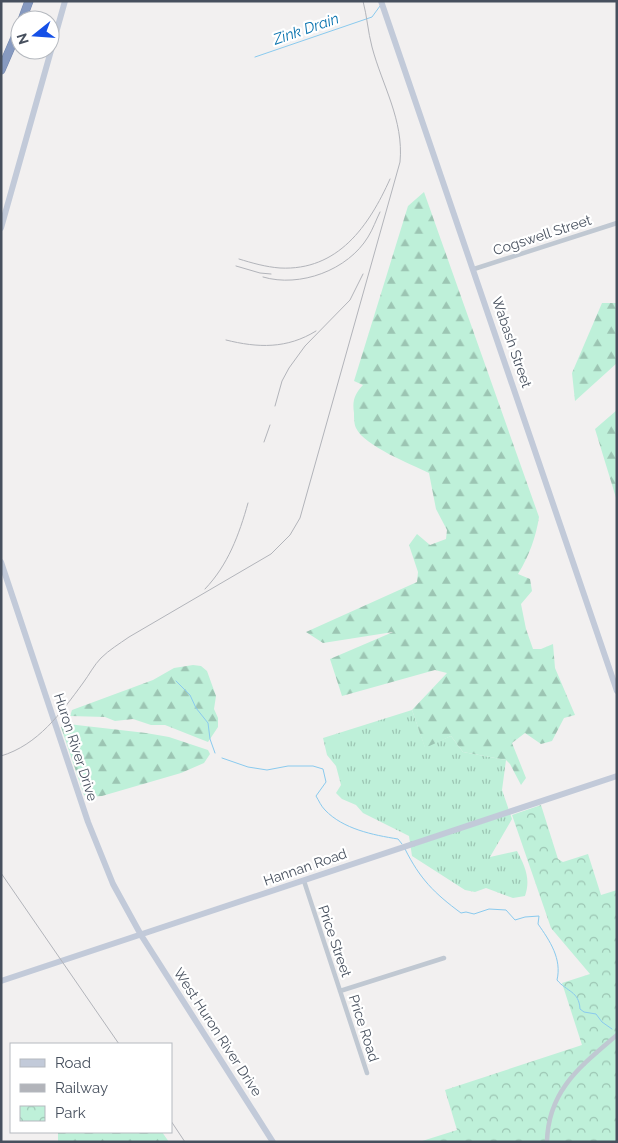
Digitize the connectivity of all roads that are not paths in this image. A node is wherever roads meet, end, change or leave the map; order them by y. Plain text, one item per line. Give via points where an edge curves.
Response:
1 (65, 1) edge
2 (381, 1) edge
3 (10, 49) edge
4 (1, 70) edge
5 (617, 223) edge
6 (1, 228) edge
7 (474, 269) junction
8 (1, 562) edge
9 (617, 691) edge
10 (617, 776) edge
11 (304, 881) junction
12 (141, 935) junction
13 (444, 958) dead end
14 (1, 981) edge
15 (340, 991) junction
16 (617, 1035) edge
17 (367, 1073) dead end
18 (273, 1142) edge
19 (547, 1142) edge

1 - 6 street
2 - 7 street, Wabash Street
3 - 4 highway
5 - 7 street, Cogswell Street
7 - 9 street, Wabash Street
8 - 12 street, Huron River Drive via 94,838 113,884
10 - 11 street, Hannan Road
11 - 12 street, Hannan Road
11 - 15 street, Price Street
12 - 14 street, Hannan Road
12 - 18 street, West Huron River Drive
13 - 15 street, Price Street
15 - 17 street, Price Road
16 - 19 street via 576,1071 559,1094 551,1113

